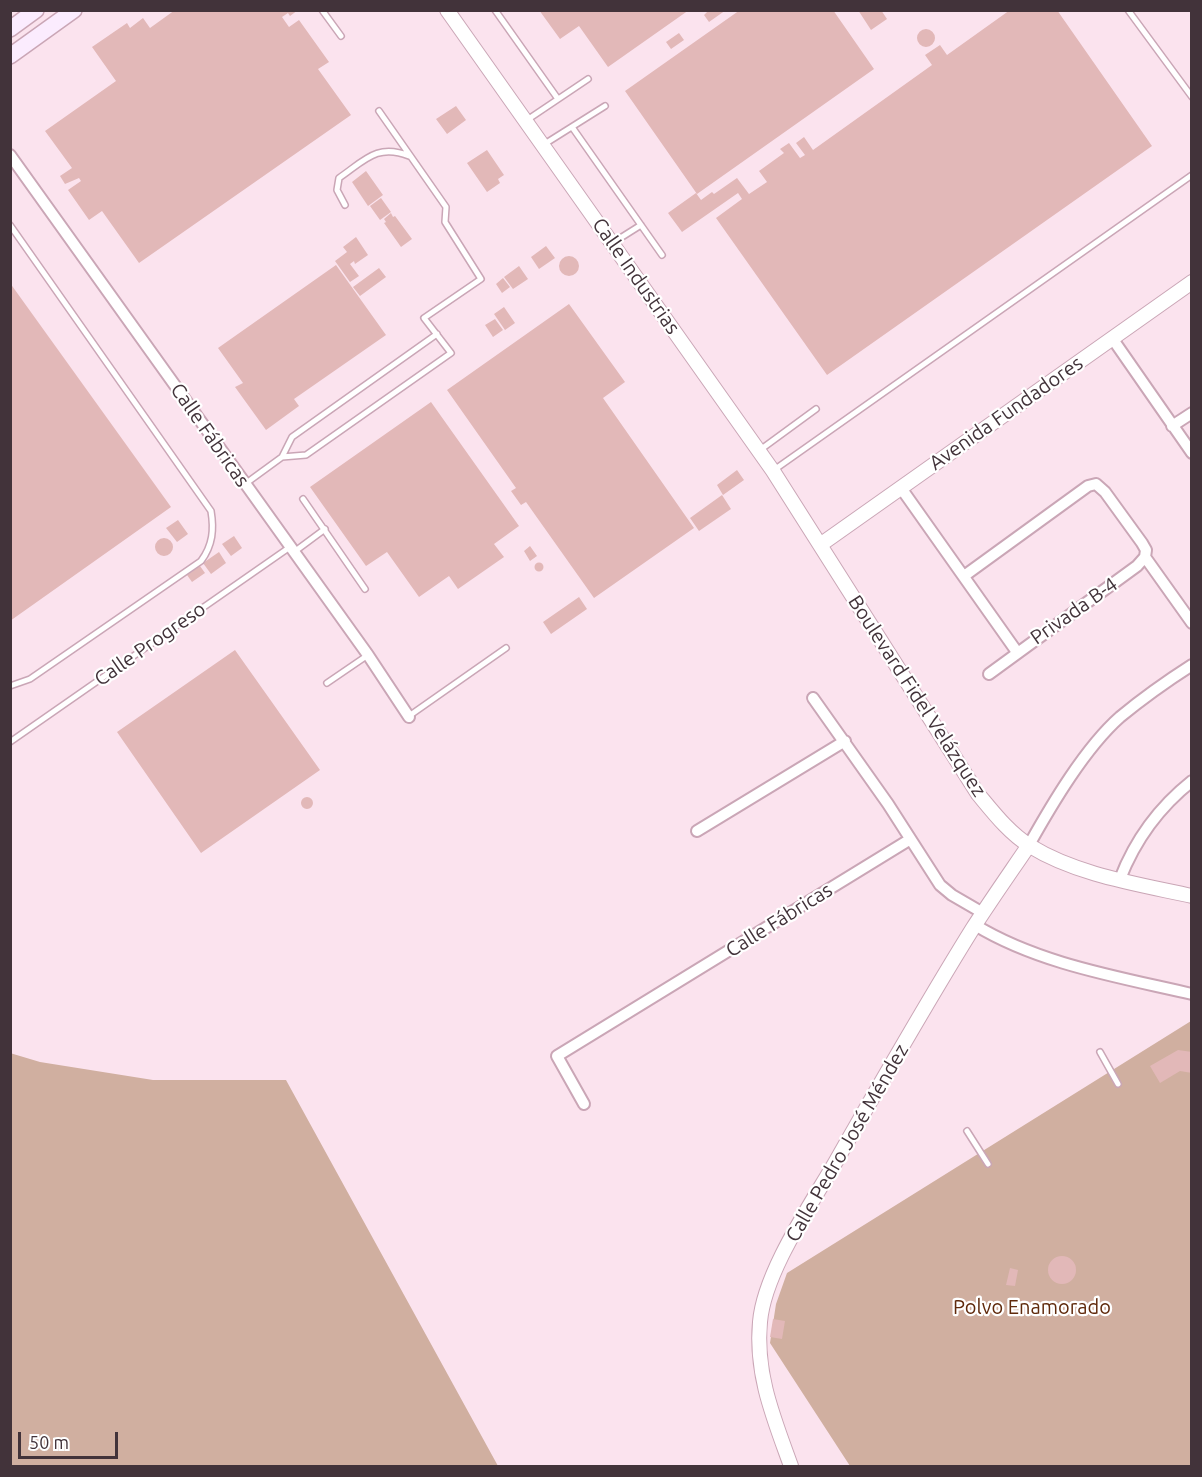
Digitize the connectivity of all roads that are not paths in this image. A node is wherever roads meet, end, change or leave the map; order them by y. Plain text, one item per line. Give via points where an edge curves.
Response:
1 (36, 10) edge
2 (74, 10) edge
3 (322, 10) edge
4 (447, 10) edge
5 (495, 10) edge
6 (1128, 10) edge
7 (10, 29) edge
8 (341, 36) dead end
9 (10, 56) edge
10 (588, 79) dead end
11 (1191, 97) edge
12 (558, 99) junction
13 (605, 106) dead end
14 (379, 111) dead end
15 (526, 121) junction
16 (572, 127) junction
17 (542, 146) junction
18 (10, 155) edge
19 (411, 156) junction
20 (1191, 175) edge
21 (345, 205) dead end
22 (10, 225) edge
23 (641, 225) junction
24 (612, 243) junction
25 (662, 255) dead end
26 (1191, 282) edge
27 (436, 334) junction
28 (1112, 338) junction
29 (816, 410) dead end
30 (1191, 413) edge
31 (1172, 426) junction
32 (758, 451) junction
33 (1191, 453) edge
34 (282, 457) junction
35 (773, 471) junction
36 (245, 484) junction
37 (901, 488) junction
38 (303, 499) dead end
39 (325, 529) junction
40 (820, 545) junction
41 (292, 549) junction
42 (1145, 557) junction
43 (964, 576) junction
44 (365, 589) dead end
45 (1191, 623) edge
46 (506, 648) dead end
47 (1017, 652) junction
48 (368, 655) junction
49 (1191, 664) edge
50 (989, 674) dead end
51 (327, 683) dead end
52 (10, 686) edge
53 (813, 698) dead end
54 (409, 717) joint
55 (845, 741) junction
56 (10, 742) edge
57 (1191, 781) edge
58 (697, 831) dead end
59 (909, 840) junction
60 (1029, 845) junction
61 (1120, 879) junction
62 (1191, 896) edge
63 (979, 919) junction
64 (1191, 994) edge
65 (1100, 1052) dead end
66 (1118, 1084) dead end
67 (584, 1104) dead end
68 (967, 1131) dead end
69 (988, 1164) dead end
70 (791, 1467) edge

1 - 7 main road
2 - 9 main road
3 - 8 lane
4 - 15 street, Calle Industrias
5 - 12 lane
6 - 11 lane
10 - 12 lane
12 - 15 lane
13 - 16 lane
14 - 19 lane
15 - 17 street, Calle Industrias
16 - 17 lane
16 - 23 lane
17 - 24 street, Calle Industrias
18 - 36 street, Calle Fábricas
19 - 21 lane via 385,150 375,153 339,178 337,189
19 - 27 lane via 446,207 445,222 481,279 424,318
20 - 35 lane
22 - 52 lane via 211,511 213,524 210,550 201,561 30,679
23 - 24 lane
23 - 25 lane
24 - 32 street, Calle Industrias
26 - 28 street, Avenida Fundadores
27 - 34 lane via 292,437
27 - 34 lane via 451,353 306,455
28 - 31 street
28 - 37 street, Avenida Fundadores
29 - 32 lane
30 - 31 street
31 - 33 street
32 - 35 street, Calle Industrias
34 - 36 lane
35 - 40 street, Calle Industrias
36 - 41 street, Calle Fábricas
37 - 40 street, Avenida Fundadores
37 - 43 street, Privada B-4
38 - 39 lane
39 - 41 lane, Calle Progreso
39 - 44 lane
40 - 60 street, Boulevard Fidel Velázquez via 978,794
41 - 48 street, Calle Fábricas
41 - 56 lane, Calle Progreso
42 - 43 street via 1142,543 1096,484
42 - 45 street
42 - 47 street, Privada B-4
43 - 47 street, Privada B-4
46 - 54 lane
47 - 50 street
48 - 51 lane
48 - 54 street, Calle Fábricas
49 - 60 street via 1119,718 1094,744
53 - 55 street
55 - 58 street
55 - 59 street
57 - 61 street via 1149,825
59 - 63 street via 939,885
59 - 67 street, Calle Fábricas via 557,1056
60 - 61 street, Boulevard Fidel Velázquez via 1087,870
60 - 63 street, Calle Pedro José Méndez
61 - 62 street, Boulevard Fidel Velázquez
63 - 64 street via 996,938 1080,967
63 - 70 street, Calle Pedro José Méndez via 810,1205 770,1283 760,1320 762,1378
65 - 66 lane
68 - 69 lane

